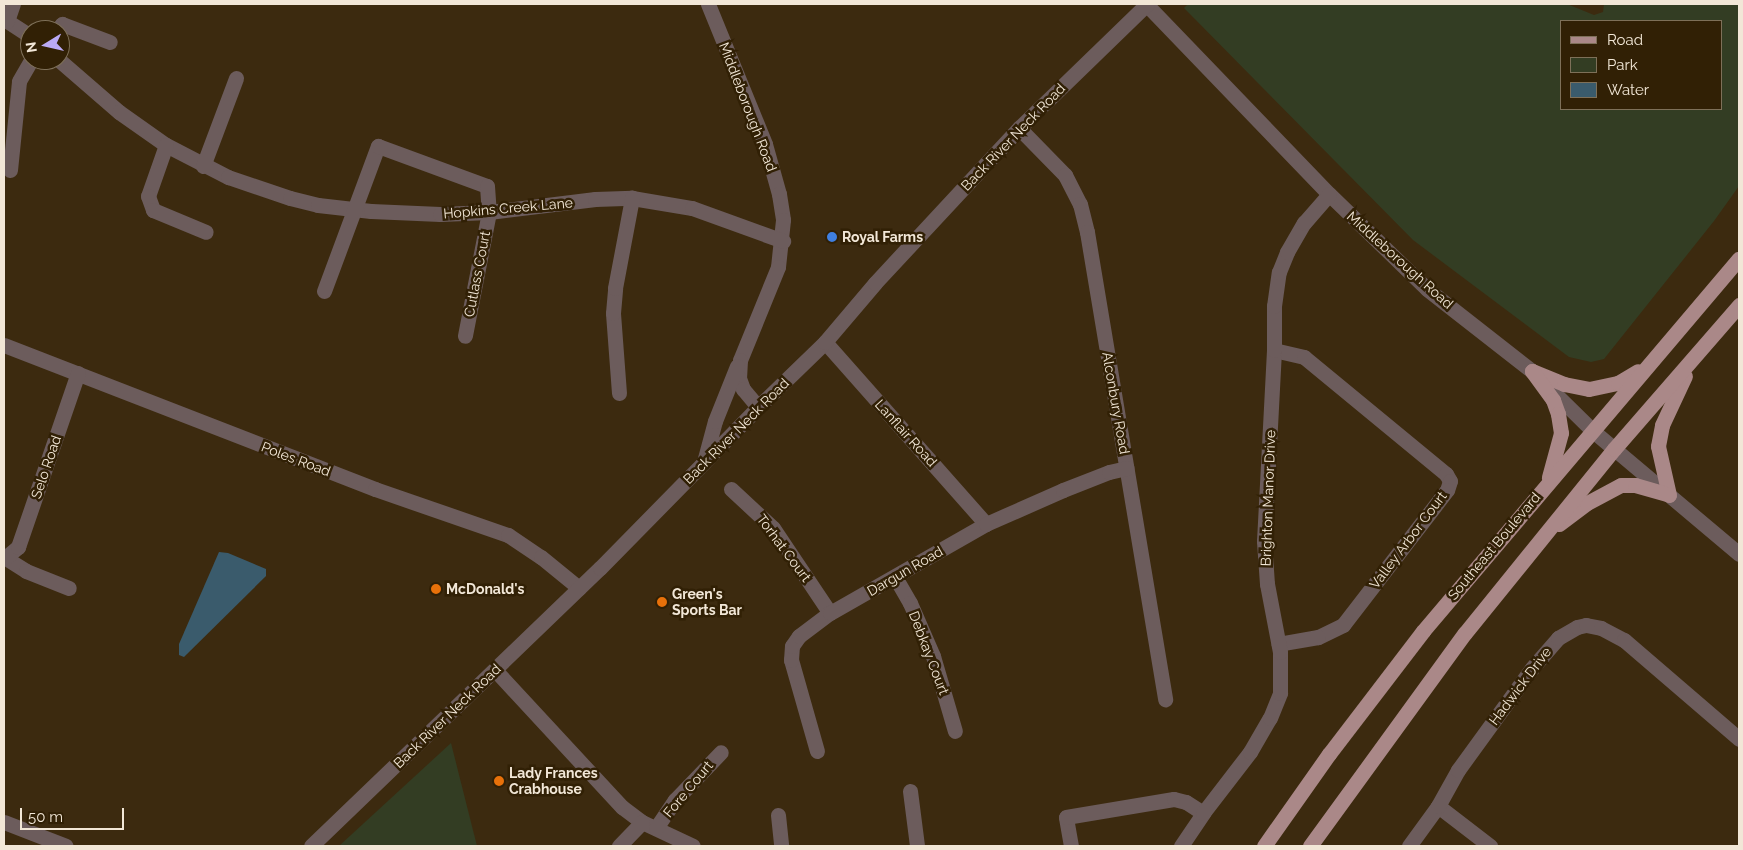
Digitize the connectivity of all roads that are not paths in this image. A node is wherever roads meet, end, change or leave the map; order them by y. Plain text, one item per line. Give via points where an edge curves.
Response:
1 (13, 4) edge
2 (708, 4) edge
3 (1147, 4) edge
4 (5, 20) edge
5 (70, 27) edge
6 (20, 30) edge
7 (110, 42) dead end
8 (25, 70) edge
9 (70, 70) edge
10 (236, 78) dead end
11 (1019, 128) junction
12 (166, 145) junction
13 (204, 166) junction
14 (10, 170) dead end
15 (1329, 194) junction
16 (632, 198) junction
17 (355, 209) junction
18 (489, 212) junction
19 (206, 232) dead end
20 (783, 241) junction
21 (1739, 259) edge
22 (324, 291) dead end
23 (1739, 305) edge
24 (464, 336) dead end
25 (826, 342) junction
26 (4, 345) edge
27 (1274, 350) junction
28 (1694, 358) junction
29 (740, 360) junction
30 (1650, 364) junction
31 (1532, 371) junction
32 (78, 373) junction
33 (619, 392) dead end
34 (758, 407) junction
35 (1593, 431) junction
36 (1614, 449) junction
37 (704, 463) junction
38 (1127, 468) junction
39 (1548, 482) junction
40 (732, 489) dead end
41 (1669, 496) junction
42 (986, 524) junction
43 (1538, 541) junction
44 (1739, 554) edge
45 (5, 557) edge
46 (895, 577) junction
47 (69, 588) dead end
48 (579, 588) junction
49 (830, 613) junction
50 (1279, 644) junction
51 (495, 670) junction
52 (1165, 700) dead end
53 (956, 731) dead end
54 (1739, 739) edge
55 (817, 751) dead end
56 (721, 752) dead end
57 (910, 792) dead end
58 (1438, 806) junction
59 (1202, 813) junction
60 (778, 815) dead end
61 (4, 822) edge
62 (642, 822) junction
63 (656, 828) junction
64 (66, 846) edge
65 (311, 846) edge
66 (619, 846) edge
67 (693, 846) edge
68 (781, 846) edge
69 (917, 846) edge
70 (1071, 846) edge
71 (1181, 846) edge
72 (1264, 846) edge
73 (1310, 846) edge
74 (1410, 846) edge
75 (1490, 846) edge

1 - 4 street
2 - 20 street, Middleborough Road via 773,170 783,220
3 - 11 street, Back River Neck Road
3 - 15 street, Middleborough Road
4 - 6 street
5 - 7 street
8 - 14 street via 19,81
9 - 12 street, Hopkins Creek Lane via 119,112
10 - 13 street
11 - 25 street, Back River Neck Road via 858,302
11 - 38 street, Alconbury Road via 1065,175 1080,204
12 - 13 street, Hopkins Creek Lane
12 - 19 street via 148,196 153,210
13 - 17 street, Hopkins Creek Lane via 261,190
15 - 27 street, Brighton Manor Drive via 1304,224 1279,272 1274,306
15 - 31 street, Middleborough Road via 1427,289
16 - 18 street, Hopkins Creek Lane via 595,199
16 - 20 street, Hopkins Creek Lane via 692,208
16 - 33 street via 613,313
17 - 18 street, Hopkins Creek Lane via 419,214
17 - 18 street, Cutlass Court via 378,146 487,186
17 - 22 street
18 - 24 street, Cutlass Court
20 - 29 street, Middleborough Road via 775,275
21 - 30 main road, Southeast Boulevard
23 - 28 main road
25 - 34 street, Back River Neck Road
25 - 42 street, Lanflair Road
26 - 32 street, Poles Road
27 - 50 street, Brighton Manor Drive via 1264,540 1267,584
27 - 50 street, Valley Arbor Court via 1304,357 1450,480 1447,490 1343,625 1318,637
28 - 36 main road
28 - 41 main road via 1662,425 1658,446
29 - 34 street, Middleborough Road via 739,378
29 - 37 street via 715,421
30 - 31 main road via 1618,383 1589,389 1564,384
30 - 35 main road, Southeast Boulevard
31 - 35 street, Middleborough Road
31 - 39 main road via 1553,400 1561,433
32 - 45 street, Selo Road via 18,546
32 - 48 street, Poles Road via 361,484 508,535
34 - 37 street, Back River Neck Road
35 - 36 street, Middleborough Road
35 - 39 main road, Southeast Boulevard
36 - 41 street, Middleborough Road
36 - 43 main road
37 - 48 street, Back River Neck Road
38 - 42 street, Dargun Road via 1063,490
38 - 52 street, Alconbury Road
39 - 72 main road, Southeast Boulevard via 1423,631
40 - 49 street, Torhat Court via 773,528
41 - 43 main road via 1635,485 1620,485 1587,503
41 - 44 street, Middleborough Road
42 - 46 street, Dargun Road
43 - 73 main road via 1465,633
45 - 47 street via 26,571
46 - 49 street, Dargun Road
46 - 53 street, Debkay Court via 927,640
48 - 51 street, Back River Neck Road
49 - 55 street, Dargun Road via 798,636 792,646 793,668
50 - 59 street, Brighton Manor Drive via 1282,674 1277,704 1250,752
51 - 62 street via 598,783
51 - 65 street, Back River Neck Road
54 - 58 street, Hadwick Drive via 1624,640 1601,628 1577,627 1558,638 1532,668 1458,770
56 - 63 street, Fore Court via 675,800
57 - 69 street
58 - 74 street, Hadwick Drive
58 - 75 street
59 - 70 street via 1186,802 1174,799 1066,817
59 - 71 street, Brighton Manor Drive
60 - 68 street
61 - 64 street
62 - 63 street
62 - 66 street
63 - 67 street

